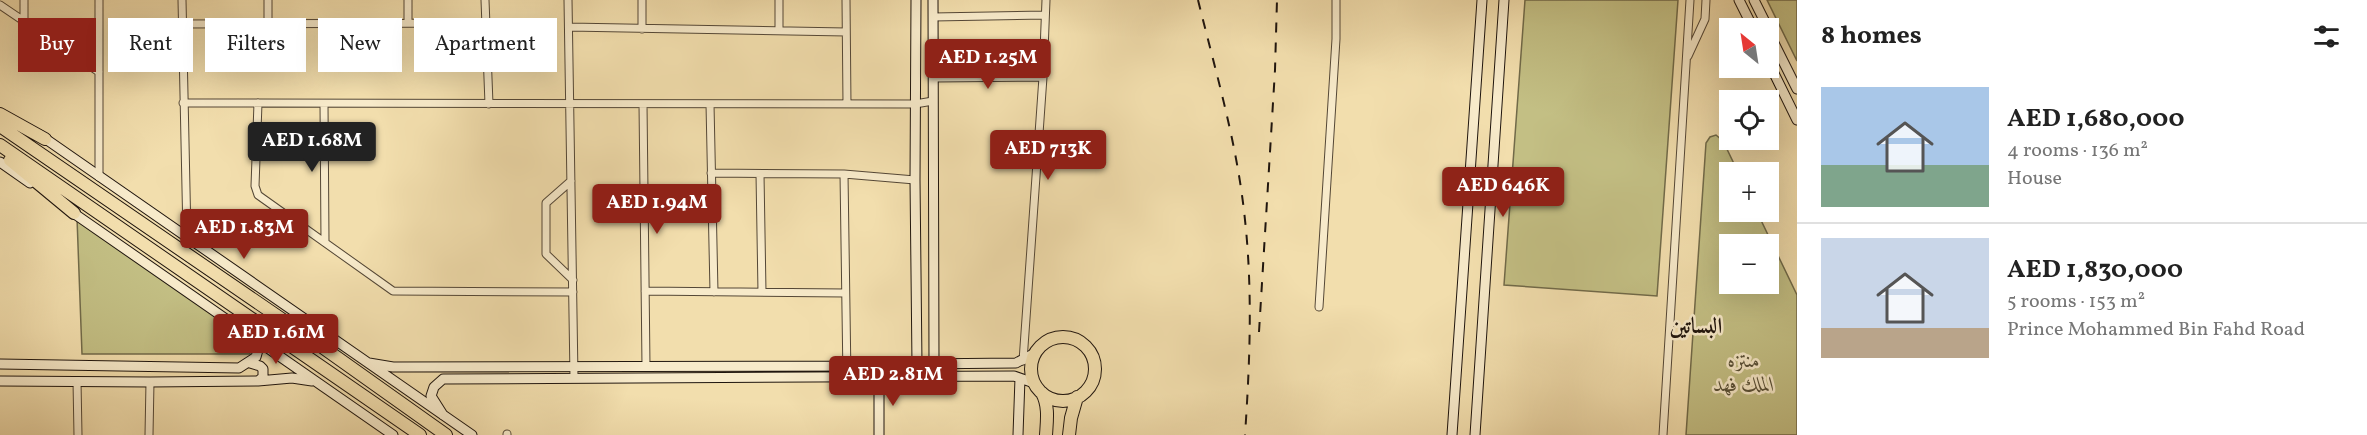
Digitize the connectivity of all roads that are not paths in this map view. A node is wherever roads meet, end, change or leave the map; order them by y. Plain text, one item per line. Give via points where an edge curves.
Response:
1 (24, 0) edge
2 (99, 0) edge
3 (182, 0) edge
4 (268, 0) edge
5 (408, 0) edge
6 (485, 0) edge
7 (568, 0) edge
8 (642, 0) edge
9 (778, 0) edge
10 (846, 0) edge
11 (916, 0) edge
12 (933, 0) edge
13 (1046, 0) edge
14 (1336, 0) edge
15 (1482, 0) edge
16 (1504, 0) edge
17 (1690, 0) edge
18 (1706, 0) edge
19 (1738, 0) edge
20 (1754, 0) edge
21 (0, 4) edge
22 (1045, 15) junction
23 (933, 17) junction
24 (20, 18) edge
25 (24, 18) edge
26 (182, 18) edge
27 (268, 18) edge
28 (485, 18) edge
29 (1748, 18) edge
30 (1762, 18) edge
31 (408, 23) junction
32 (414, 23) edge
33 (306, 24) edge
34 (569, 27) junction
35 (642, 29) junction
36 (779, 31) junction
37 (846, 32) junction
38 (1779, 58) edge
39 (1686, 61) junction
40 (96, 70) edge
41 (99, 72) junction
42 (183, 72) edge
43 (487, 72) edge
44 (1043, 77) junction
45 (933, 78) junction
46 (1776, 78) edge
47 (1797, 89) edge
48 (933, 101) junction
49 (183, 103) junction
50 (258, 103) junction
51 (324, 104) junction
52 (489, 104) junction
53 (570, 104) junction
54 (644, 104) junction
55 (710, 104) junction
56 (848, 104) junction
57 (915, 104) junction
58 (0, 107) edge
59 (0, 114) edge
60 (1797, 120) edge
61 (0, 126) edge
62 (45, 139) junction
63 (0, 145) edge
64 (0, 152) edge
65 (0, 162) edge
66 (711, 173) junction
67 (760, 174) junction
68 (844, 174) junction
69 (99, 177) junction
70 (915, 180) junction
71 (571, 182) junction
72 (74, 213) junction
73 (187, 236) junction
74 (325, 242) junction
75 (573, 280) junction
76 (645, 291) junction
77 (573, 292) junction
78 (714, 292) junction
79 (762, 292) junction
80 (845, 293) junction
81 (1319, 307) dead end
82 (246, 331) junction
83 (1035, 353) junction
84 (1023, 361) junction
85 (250, 363) junction
86 (369, 363) junction
87 (934, 363) junction
88 (0, 364) edge
89 (917, 364) junction
90 (574, 366) junction
91 (646, 366) junction
92 (847, 366) junction
93 (574, 377) junction
94 (847, 378) junction
95 (879, 378) junction
96 (1020, 378) junction
97 (0, 381) edge
98 (77, 381) junction
99 (258, 381) junction
100 (150, 382) junction
101 (320, 383) junction
102 (1038, 388) junction
103 (1077, 398) junction
104 (443, 415) junction
105 (78, 435) edge
106 (149, 435) edge
107 (393, 435) edge
108 (420, 435) edge
109 (446, 435) edge
110 (472, 435) edge
111 (879, 435) edge
112 (1017, 435) edge
113 (1046, 435) edge
114 (1070, 435) edge
115 (1452, 435) edge
116 (1475, 435) edge
117 (1663, 435) edge

1 - 25 street
2 - 41 street
3 - 26 street
4 - 27 street
5 - 31 street
6 - 28 street
7 - 34 street
8 - 35 street
9 - 36 street
10 - 37 street
11 - 57 street
12 - 23 street
13 - 22 street
14 - 81 street
15 - 115 street
16 - 116 street
17 - 39 street
18 - 39 street via 1705,19
19 - 29 street
20 - 30 street
21 - 24 street
22 - 23 street
22 - 44 street
23 - 45 street
31 - 32 street
31 - 33 street
34 - 35 street
34 - 53 street
35 - 36 street
36 - 37 street
37 - 56 street
38 - 47 street
39 - 117 street
40 - 41 street
41 - 69 street
42 - 49 street
43 - 52 street
44 - 45 street
44 - 84 street
45 - 48 street
46 - 60 street
48 - 57 street
48 - 87 street
49 - 50 street
49 - 73 street
50 - 51 street
50 - 74 street via 258,195
51 - 52 street
51 - 74 street
52 - 53 street
53 - 54 street
53 - 71 street
54 - 55 street
54 - 76 street
55 - 56 street
55 - 66 street
56 - 57 street
57 - 70 street
58 - 62 street
59 - 62 highway
61 - 109 highway
62 - 69 street
63 - 108 highway
64 - 72 highway
65 - 72 street
66 - 67 street
66 - 78 street
67 - 68 street
67 - 79 street
68 - 70 street
68 - 80 street
69 - 73 street
70 - 89 street
71 - 75 street
71 - 75 street via 546,203 546,254
72 - 82 street
73 - 86 street
74 - 77 street via 393,291
75 - 77 street
76 - 78 street
76 - 91 street
77 - 90 street
78 - 79 street
79 - 80 street
80 - 92 street
82 - 85 street via 258,350
82 - 101 street
83 - 84 street
83 - 102 highway via 1031,365
83 - 103 highway via 1043,343 1060,336 1084,344 1092,354 1095,373 1091,385
84 - 87 street
85 - 88 street via 239,368
85 - 99 street via 263,369
86 - 90 street via 393,367
86 - 104 street
87 - 89 street
89 - 92 street
90 - 91 street
90 - 93 street
91 - 92 street
92 - 94 street
93 - 94 street
93 - 104 street via 443,379 431,396
94 - 95 street
95 - 96 street
95 - 111 street
96 - 102 street
96 - 112 street
97 - 98 street
98 - 100 street
98 - 105 street
99 - 100 street
99 - 101 street via 291,378
100 - 106 street
101 - 107 street
102 - 103 highway via 1059,401
102 - 113 highway via 1046,401
103 - 114 highway
104 - 110 street

